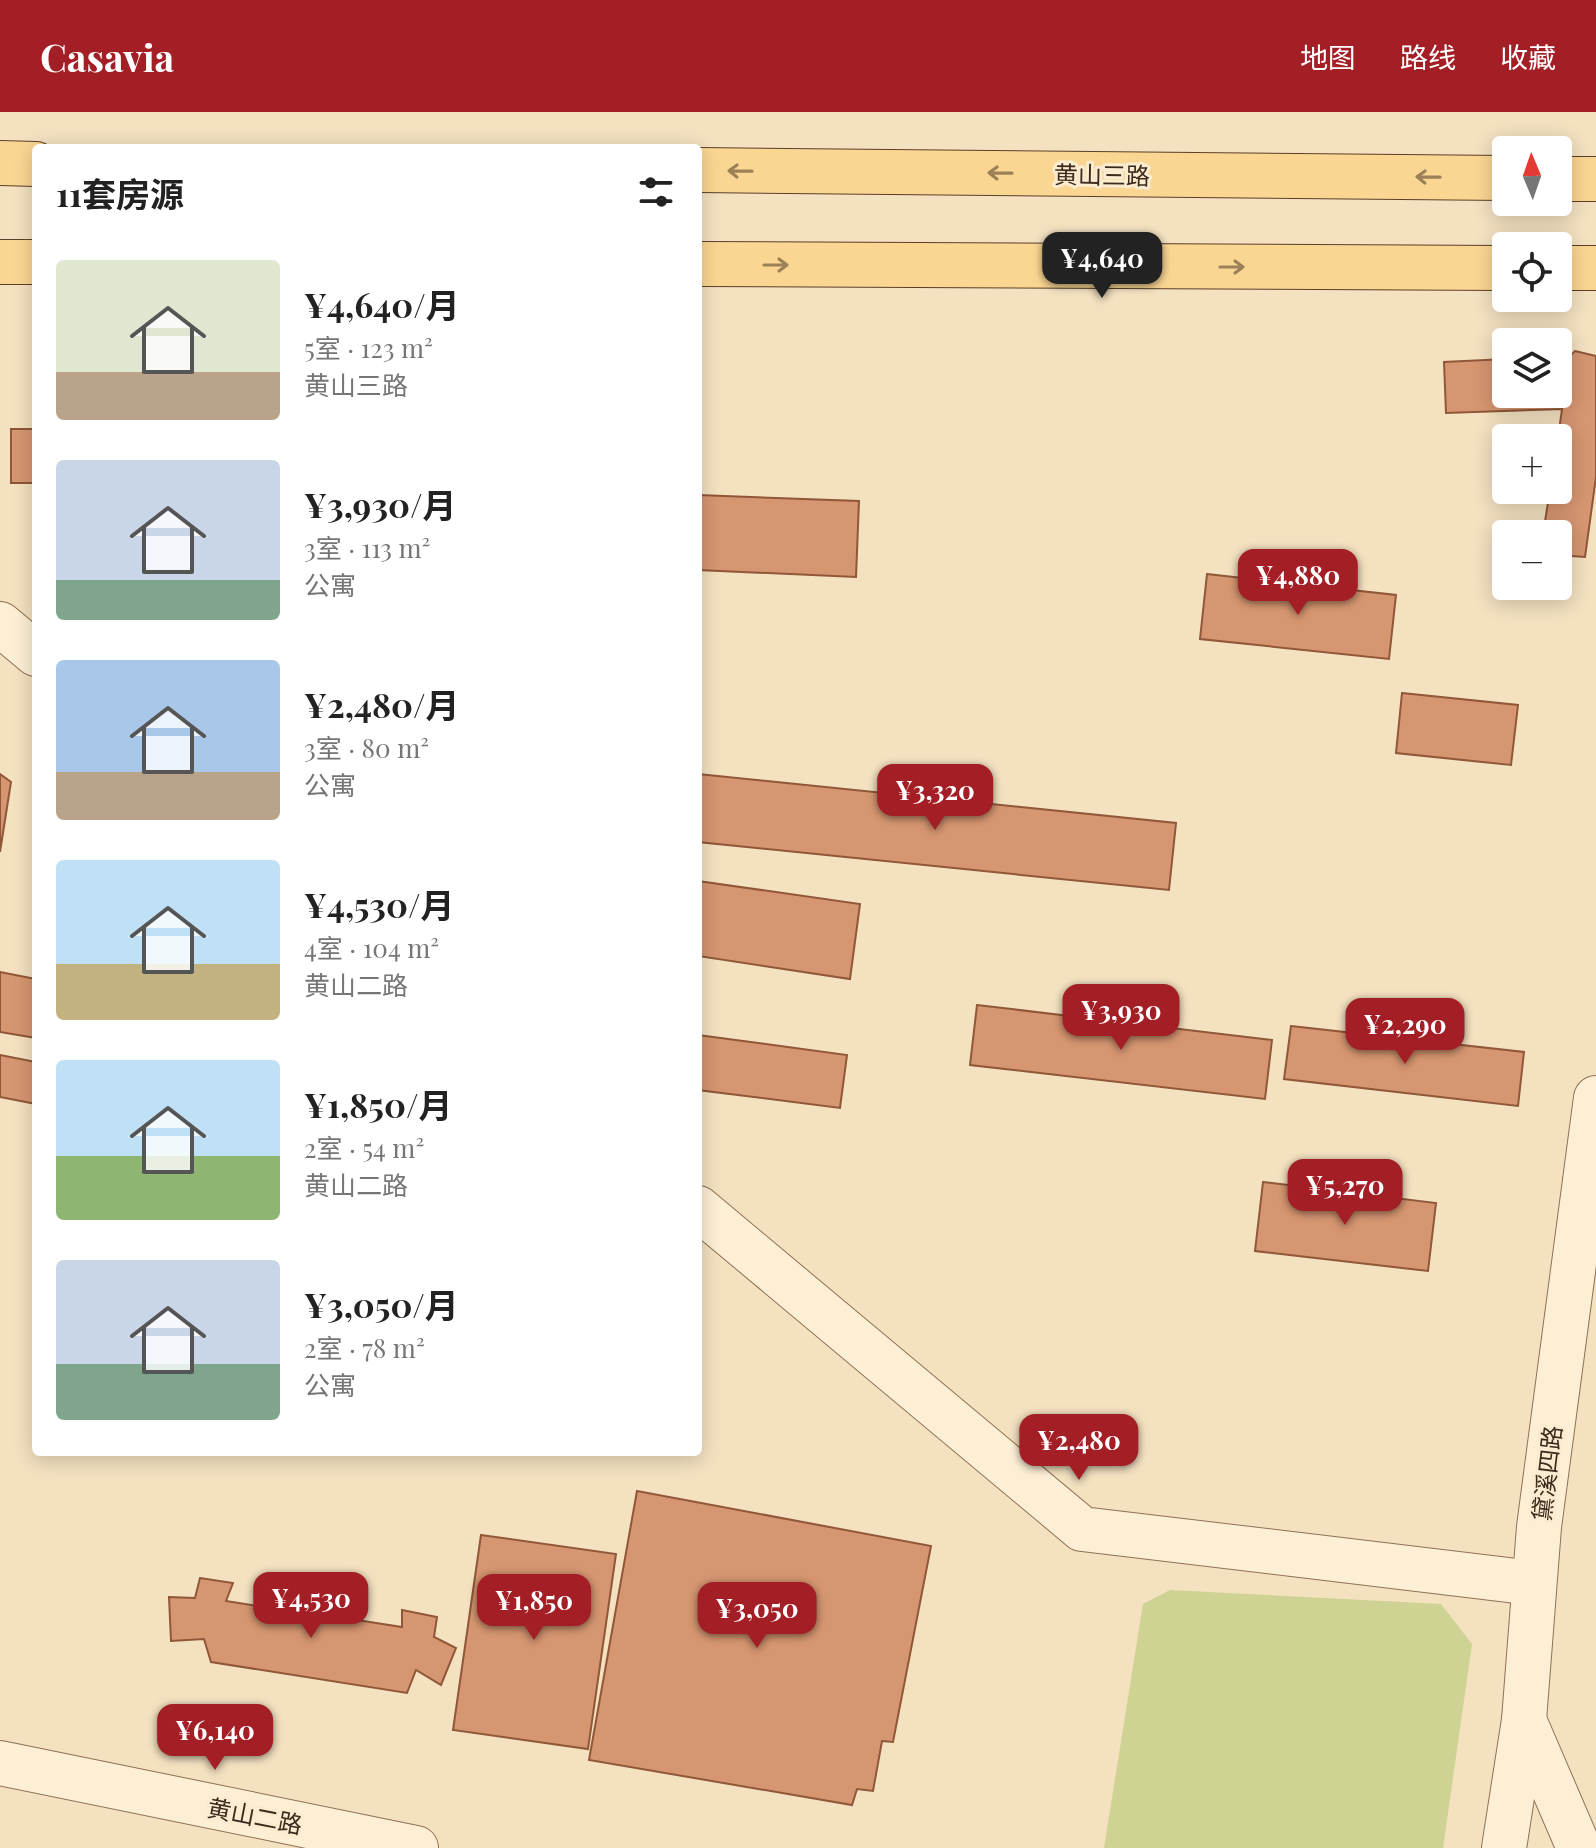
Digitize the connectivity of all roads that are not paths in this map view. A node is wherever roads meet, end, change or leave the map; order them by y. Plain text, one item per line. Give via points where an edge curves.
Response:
1 (0, 163) edge
2 (32, 164) edge
3 (702, 170) edge
4 (1492, 178) edge
5 (1572, 179) edge
6 (1596, 179) edge
7 (0, 262) edge
8 (32, 262) edge
9 (702, 264) edge
10 (1492, 268) edge
11 (1572, 268) edge
12 (1596, 268) edge
13 (0, 624) edge
14 (32, 651) edge
15 (1596, 1098) edge
16 (702, 1211) edge
17 (1534, 1583) junction
18 (1524, 1720) junction
19 (0, 1763) edge
20 (416, 1848) edge
21 (1504, 1848) edge
22 (1579, 1848) edge

1 - 2 main road
4 -> 3 main road, 黄山三路
5 - 6 main road
7 - 8 main road
9 -> 10 main road
11 - 12 main road
13 - 14 street
15 - 17 street, 黛溪四路
16 - 17 street via 1082,1529
17 - 18 street, 黛溪四路
18 - 21 street, 黛溪四路
18 - 22 street
19 - 20 street, 黄山二路

